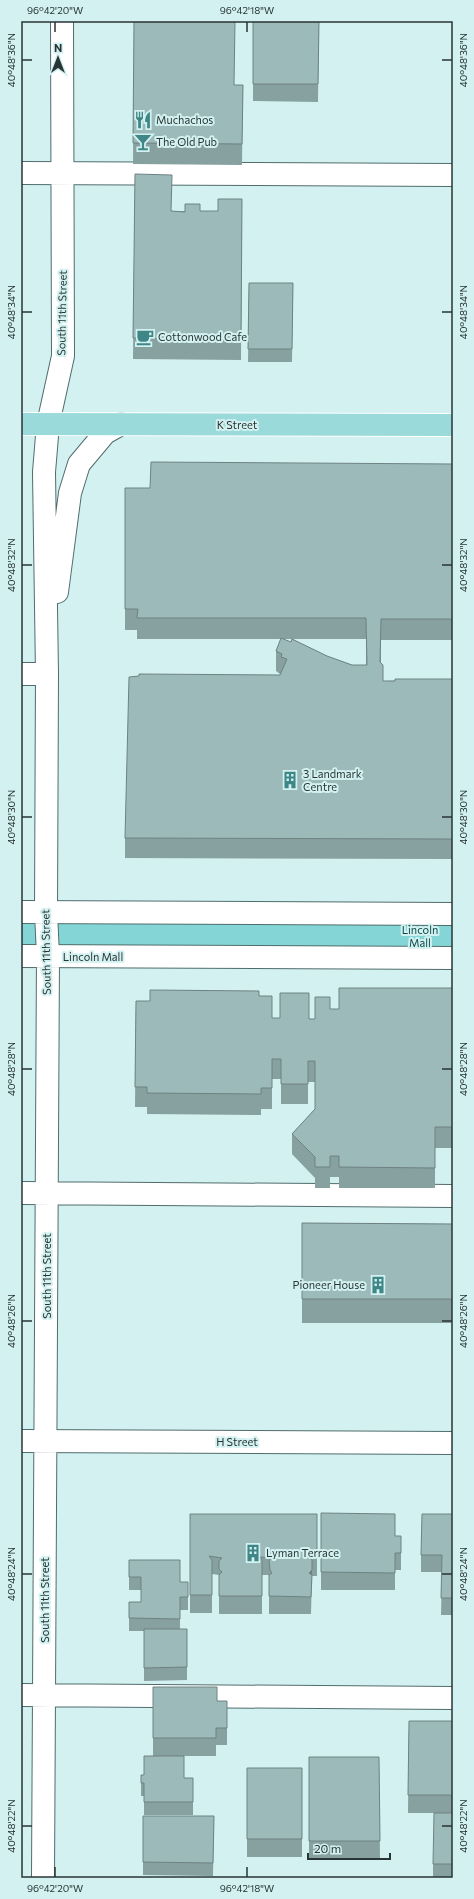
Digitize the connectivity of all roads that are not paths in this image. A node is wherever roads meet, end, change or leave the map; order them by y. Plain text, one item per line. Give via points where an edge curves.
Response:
1 (62, 21) edge
2 (21, 173) edge
3 (63, 173) junction
4 (453, 176) edge
5 (21, 424) edge
6 (48, 424) junction
7 (121, 424) junction
8 (453, 425) edge
9 (21, 674) edge
10 (47, 674) junction
11 (21, 912) edge
12 (46, 912) junction
13 (453, 914) edge
14 (21, 956) edge
15 (48, 956) junction
16 (453, 958) edge
17 (21, 1193) edge
18 (47, 1194) junction
19 (453, 1196) edge
20 (21, 1441) edge
21 (45, 1441) junction
22 (453, 1443) edge
23 (21, 1695) edge
24 (44, 1696) junction
25 (453, 1698) edge
26 (43, 1878) edge

1 - 3 street, South 11th Street
2 - 3 street
3 - 4 street
3 - 6 street, South 11th Street via 63,356
5 - 6 main road, K Street
6 - 7 main road, K Street
6 - 10 street, South 11th Street via 44,472
7 - 8 main road, K Street
7 - 10 street, South 11th Street via 106,433 79,464 70,493
9 - 10 street
10 - 12 street, South 11th Street
11 - 12 street
12 - 13 street
12 - 15 street, South 11th Street
14 - 15 street, Lincoln Mall
15 - 16 street, Lincoln Mall
15 - 18 street, South 11th Street
17 - 18 street
18 - 19 street
18 - 21 street, South 11th Street
20 - 21 street, H Street
21 - 22 street, H Street
21 - 24 street, South 11th Street
23 - 24 street
24 - 25 street
24 - 26 street, South 11th Street

